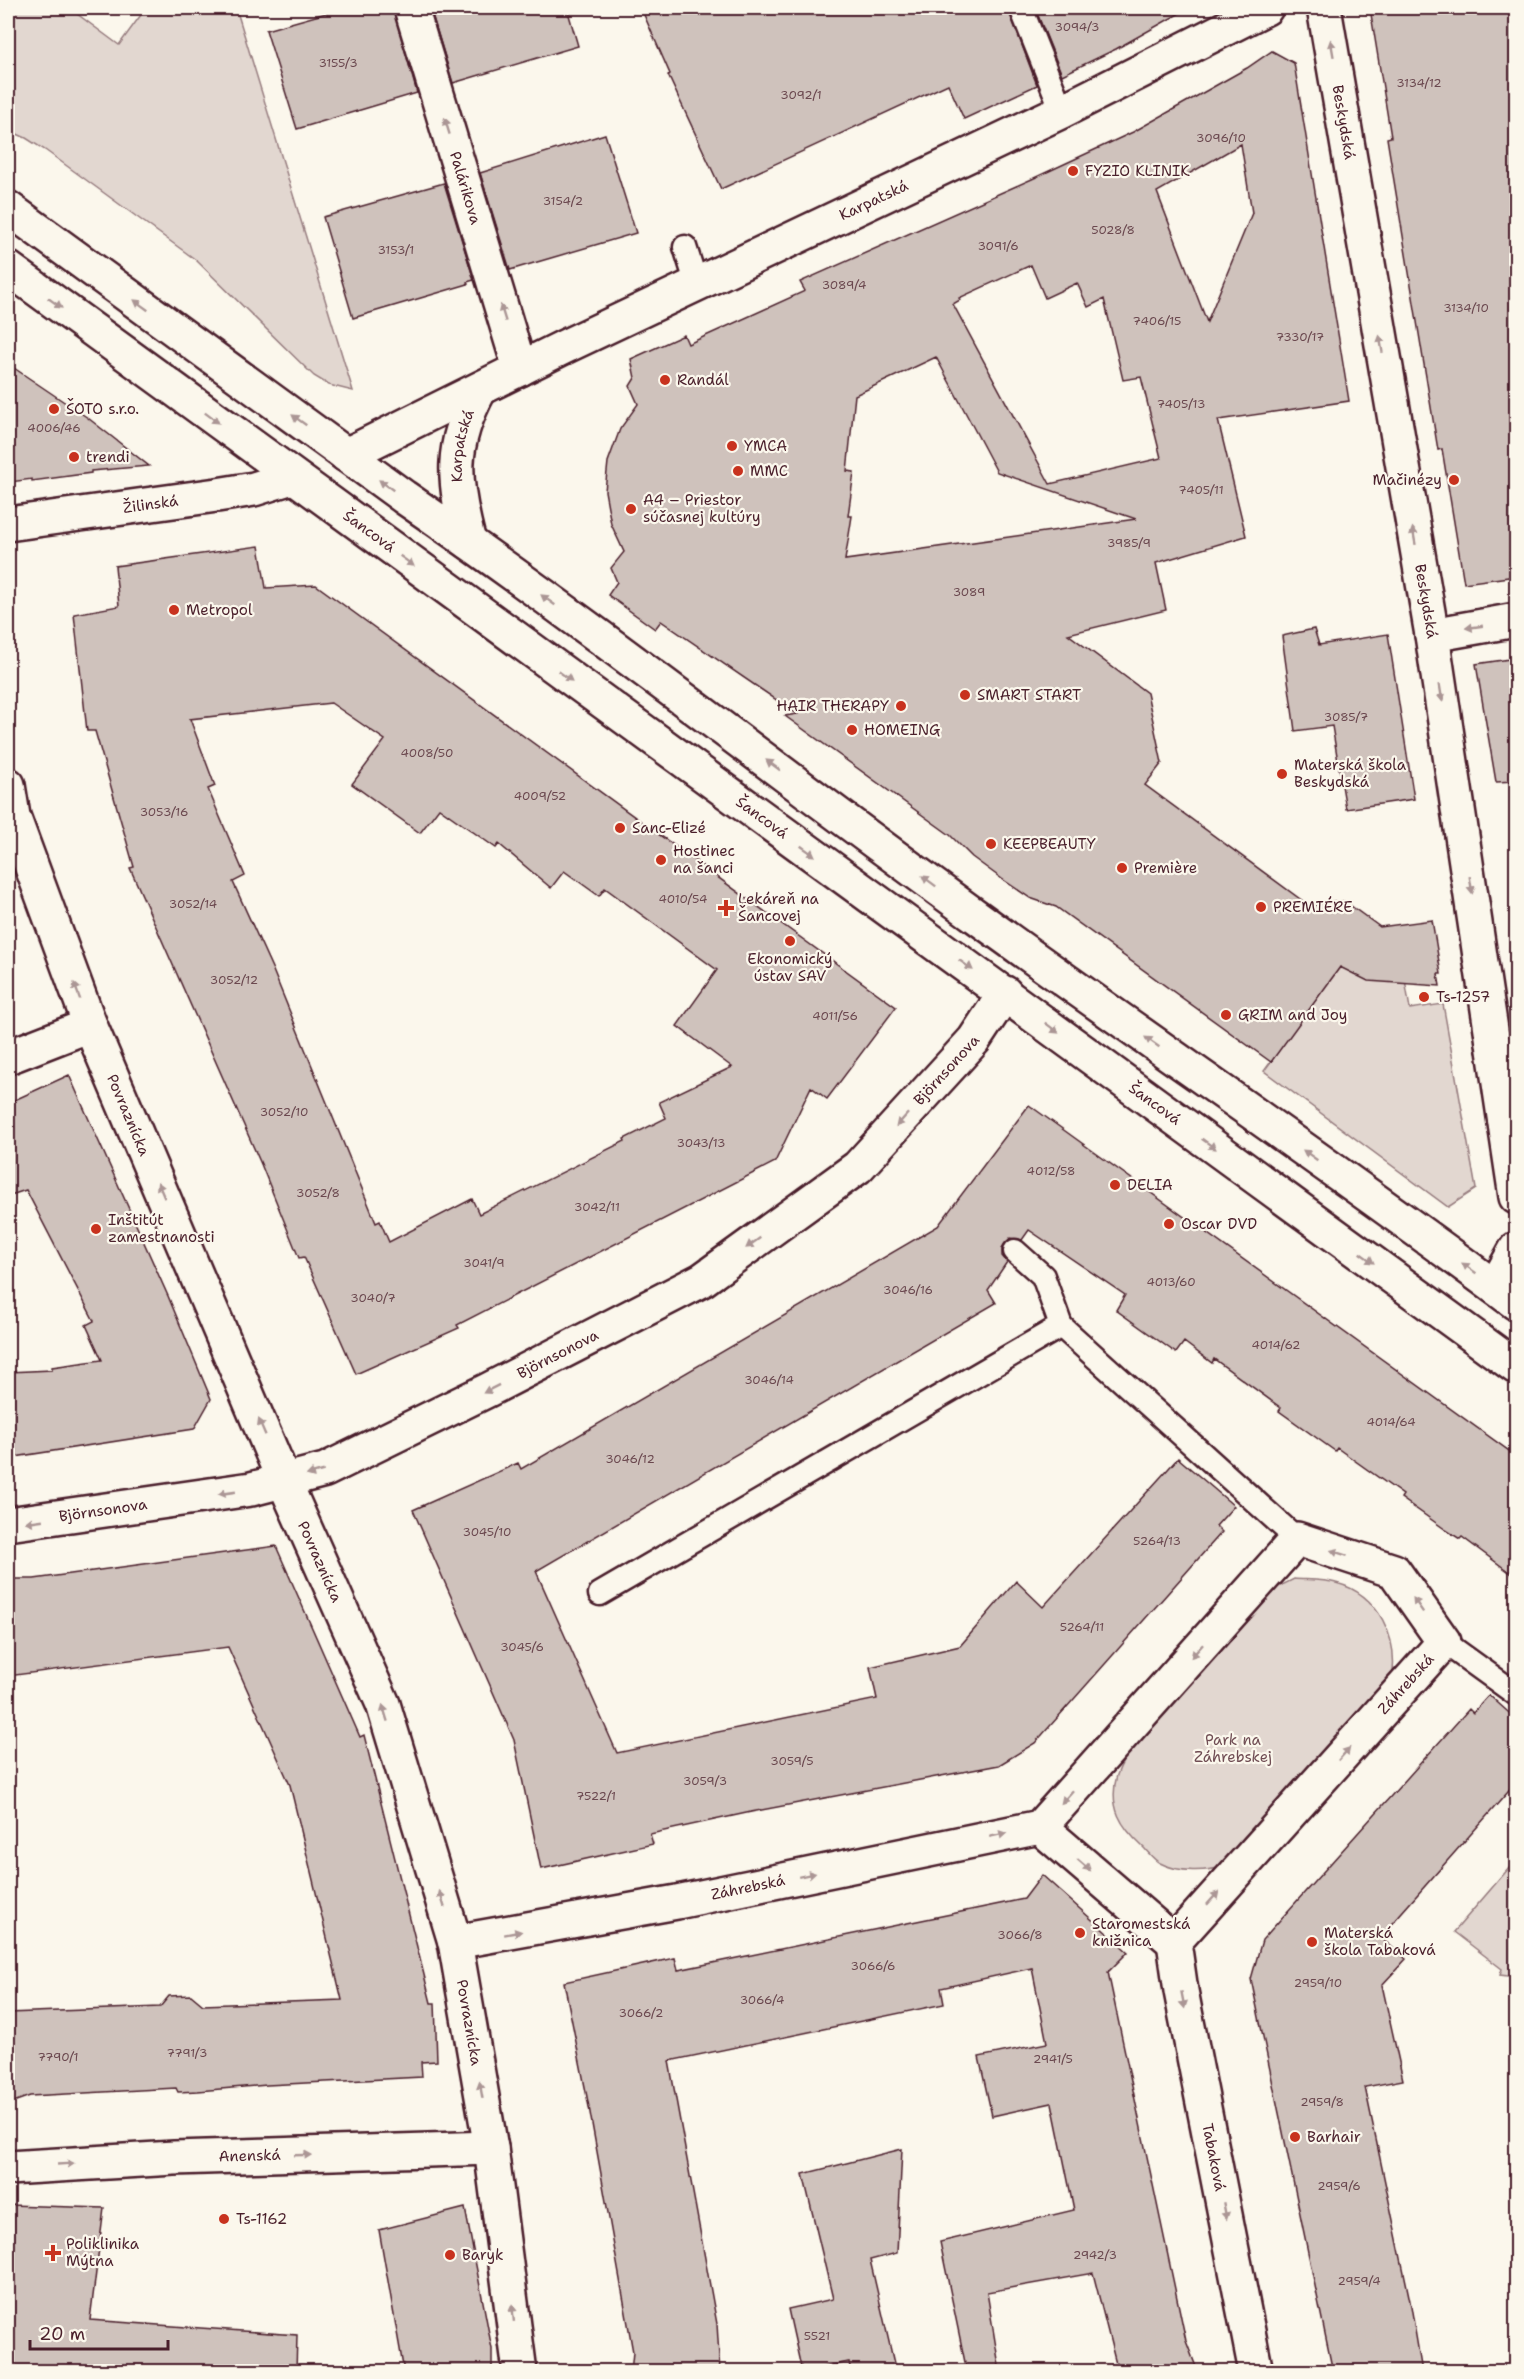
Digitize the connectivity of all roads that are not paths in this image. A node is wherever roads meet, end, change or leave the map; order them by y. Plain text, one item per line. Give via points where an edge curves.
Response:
1 (411, 8) edge
2 (1021, 8) edge
3 (1266, 8) edge
4 (1324, 8) edge
5 (1062, 111) junction
6 (8, 208) edge
7 (685, 247) dead end
8 (8, 268) edge
9 (697, 285) junction
10 (520, 369) junction
11 (480, 389) junction
12 (346, 455) junction
13 (292, 477) junction
14 (8, 524) edge
15 (469, 542) junction
16 (1516, 620) edge
17 (1432, 635) junction
18 (8, 785) edge
19 (1005, 993) junction
20 (90, 1025) junction
21 (8, 1057) edge
22 (1516, 1197) edge
23 (1516, 1249) edge
24 (1015, 1251) dead end
25 (1506, 1295) edge
26 (1061, 1326) junction
27 (1516, 1367) edge
28 (284, 1481) junction
29 (8, 1524) edge
30 (1297, 1539) junction
31 (600, 1594) dead end
32 (1444, 1642) junction
33 (1516, 1694) edge
34 (1040, 1827) junction
35 (455, 1942) junction
36 (1174, 1942) junction
37 (491, 2148) junction
38 (8, 2168) edge
39 (520, 2372) edge
40 (1256, 2372) edge

10 -> 1 street, Palárikova
2 - 5 lane
3 - 5 street, Karpatská
17 -> 4 street, Beskydská
5 - 9 street, Karpatská
12 -> 6 street
7 - 9 lane
8 -> 13 street, Šancová
9 - 10 street, Karpatská
10 - 11 street, Karpatská
11 - 12 street, Karpatská
11 - 15 street, Karpatská via 464,422 455,471
12 - 13 street, Karpatská
15 -> 12 street
13 - 14 street, Žilinská via 254,489
13 -> 19 street, Šancová
25 -> 15 street via 976,916
16 -> 17 street
17 -> 22 street, Beskydská
20 -> 18 street, Povraznícka via 12,816
19 -> 27 street, Šancová
19 -> 28 street, Björnsonova via 974,1040 858,1167 702,1280 325,1470
20 - 21 street
28 -> 20 street, Povraznícka
23 - 25 street
24 - 26 lane via 1043,1276
26 - 30 lane
26 - 31 lane
28 -> 29 street, Björnsonova via 251,1490
35 -> 28 street, Povraznícka via 383,1704
32 -> 30 street, Záhrebská via 1394,1571
30 -> 34 street
32 - 33 lane
36 -> 32 street, Záhrebská
35 -> 34 street, Záhrebská via 677,1902
34 -> 36 street
37 -> 35 street, Povraznícka
36 -> 40 street, Tabaková
38 -> 37 street, Anenská via 174,2158
39 -> 37 street, Povraznícka

